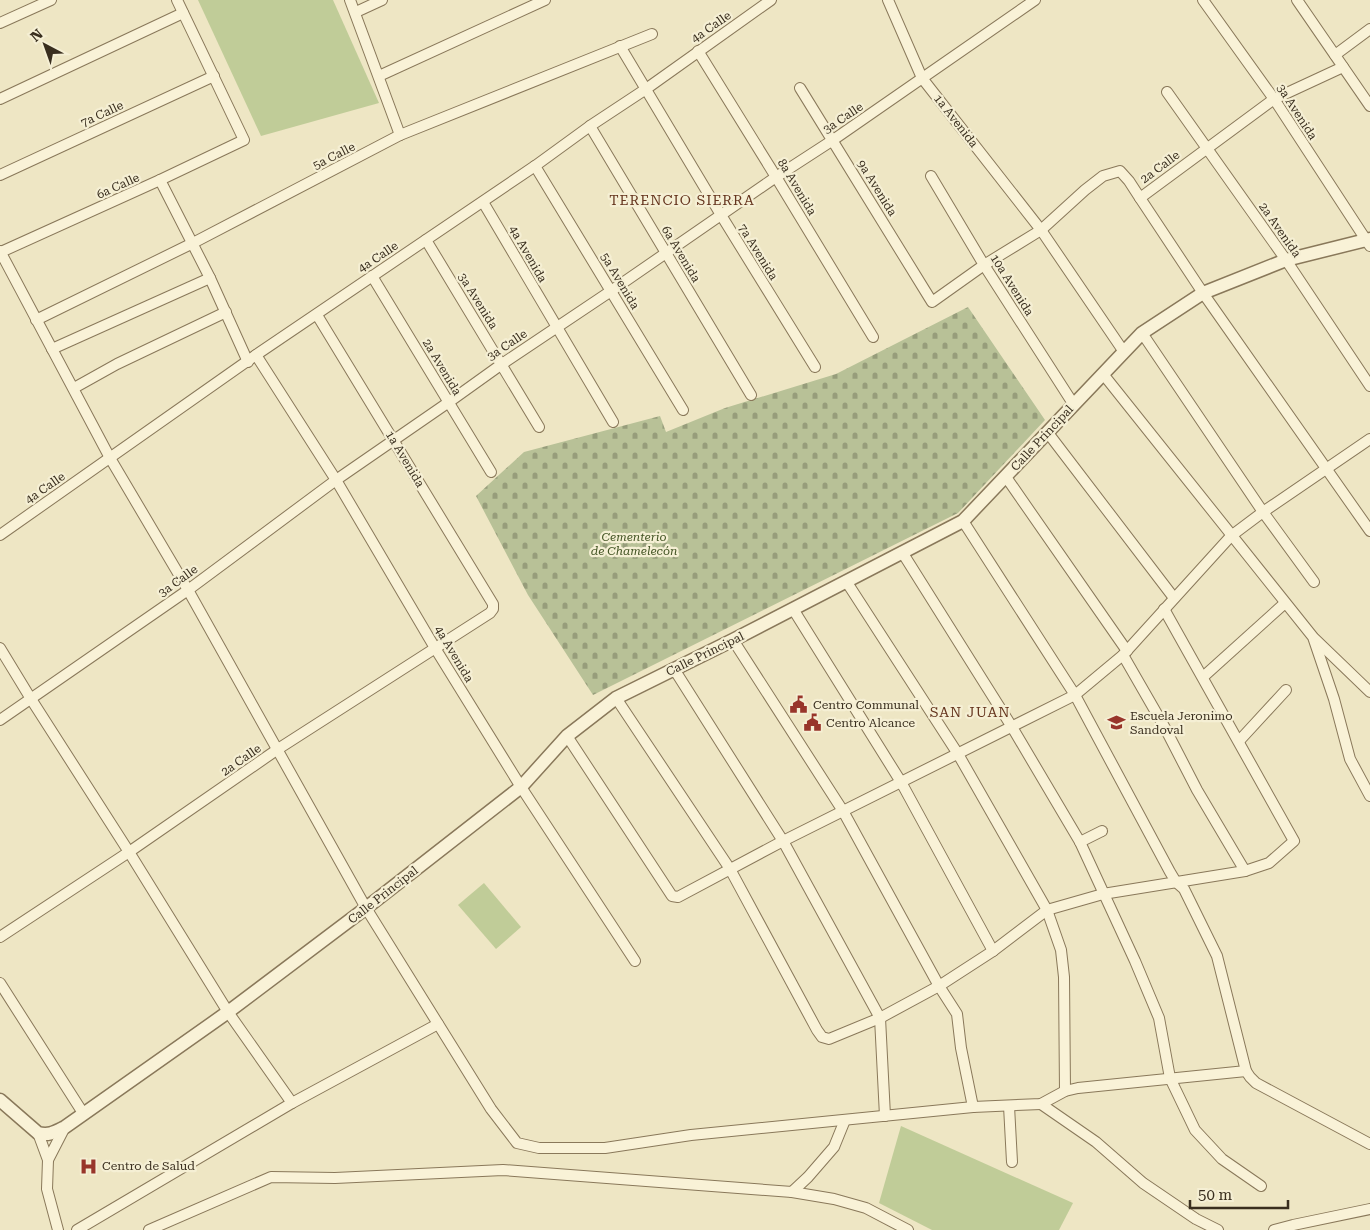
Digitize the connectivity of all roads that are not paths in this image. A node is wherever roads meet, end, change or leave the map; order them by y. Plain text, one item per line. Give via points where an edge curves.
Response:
1 (50, 0) edge
2 (177, 0) edge
3 (350, 0) edge
4 (382, 0) edge
5 (545, 0) edge
6 (771, 0) edge
7 (888, 0) edge
8 (1035, 0) edge
9 (1203, 0) edge
10 (1297, 0) edge
11 (356, 12) junction
12 (183, 13) junction
13 (0, 24) edge
14 (1370, 29) edge
15 (652, 34) dead end
16 (620, 46) junction
17 (698, 51) junction
18 (1335, 55) junction
19 (1343, 67) junction
20 (214, 76) junction
21 (379, 76) junction
22 (922, 78) junction
23 (800, 88) dead end
24 (646, 89) junction
25 (1167, 92) dead end
26 (0, 99) edge
27 (1274, 99) junction
28 (1370, 106) edge
29 (590, 126) junction
30 (400, 135) junction
31 (833, 140) junction
32 (1206, 148) junction
33 (535, 166) junction
34 (0, 174) edge
35 (776, 176) junction
36 (931, 176) dead end
37 (160, 180) junction
38 (1140, 198) junction
39 (483, 202) junction
40 (721, 215) junction
41 (1041, 230) junction
42 (426, 240) junction
43 (1368, 242) edge
44 (193, 243) junction
45 (0, 252) edge
46 (666, 253) junction
47 (1286, 260) junction
48 (984, 265) junction
49 (372, 276) junction
50 (210, 278) junction
51 (611, 291) junction
52 (1202, 293) junction
53 (932, 302) joint
54 (226, 312) junction
55 (317, 315) junction
56 (36, 320) junction
57 (556, 328) junction
58 (1142, 334) junction
59 (873, 337) dead end
60 (52, 349) junction
61 (1124, 352) junction
62 (252, 359) junction
63 (502, 364) junction
64 (815, 367) dead end
65 (1103, 374) junction
66 (1370, 386) edge
67 (74, 388) junction
68 (751, 395) dead end
69 (449, 402) junction
70 (1074, 405) junction
71 (682, 410) dead end
72 (612, 422) dead end
73 (539, 427) dead end
74 (1048, 433) junction
75 (1370, 440) edge
76 (393, 441) junction
77 (110, 458) junction
78 (1326, 470) junction
79 (491, 472) dead end
80 (1006, 477) junction
81 (336, 480) junction
82 (1263, 512) junction
83 (963, 521) junction
84 (1370, 531) edge
85 (0, 535) edge
86 (1231, 536) junction
87 (902, 552) junction
88 (846, 581) junction
89 (1314, 582) dead end
90 (188, 590) junction
91 (1174, 598) junction
92 (493, 604) joint
93 (1285, 604) junction
94 (793, 609) junction
95 (1164, 609) junction
96 (1313, 637) junction
97 (733, 640) junction
98 (0, 648) edge
99 (435, 648) junction
100 (1125, 653) junction
101 (674, 669) junction
102 (1203, 677) junction
103 (1286, 690) dead end
104 (1370, 692) edge
105 (1075, 695) junction
106 (616, 698) junction
107 (31, 699) junction
108 (0, 720) edge
109 (1012, 727) junction
110 (567, 736) junction
111 (1239, 741) junction
112 (278, 750) junction
113 (958, 754) junction
114 (901, 782) junction
115 (521, 787) junction
116 (1370, 796) edge
117 (843, 811) junction
118 (1102, 831) dead end
119 (782, 841) junction
120 (1080, 842) junction
121 (129, 852) junction
122 (730, 869) junction
123 (1245, 871) junction
124 (1176, 882) junction
125 (1103, 894) junction
126 (366, 908) junction
127 (1046, 910) junction
128 (0, 938) edge
129 (993, 951) junction
130 (635, 961) dead end
131 (0, 983) edge
132 (939, 986) junction
133 (228, 1012) junction
134 (880, 1018) junction
135 (438, 1024) junction
136 (1246, 1071) junction
137 (1170, 1078) junction
138 (1065, 1091) junction
139 (0, 1100) edge
140 (292, 1103) junction
141 (1041, 1104) junction
142 (1010, 1106) junction
143 (974, 1107) junction
144 (84, 1113) junction
145 (886, 1116) junction
146 (845, 1120) junction
147 (65, 1127) junction
148 (38, 1133) junction
149 (1370, 1144) edge
150 (48, 1160) junction
151 (1012, 1162) dead end
152 (1261, 1186) dead end
153 (792, 1192) junction
154 (1370, 1209) edge
155 (58, 1230) edge
156 (77, 1230) edge
157 (150, 1230) edge
158 (908, 1230) edge
159 (1218, 1230) edge
160 (1274, 1230) edge

1 - 13 street
2 - 12 street
3 - 11 street
4 - 11 street
5 - 21 street
6 - 17 street, 4a Calle
7 - 22 street, 1a Avenida
8 - 22 street, 3a Calle
9 - 27 street, 3a Avenida
10 - 18 street
11 - 21 street
12 - 20 street
12 - 26 street
14 - 18 street
15 - 16 street, 5a Calle
16 - 24 street, 7a Avenida
16 - 30 street, 5a Calle
17 - 24 street, 4a Calle
17 - 35 street, 8a Avenida
18 - 19 street
19 - 27 street, 2a Calle
19 - 28 street
20 - 34 street, 7a Calle
20 - 37 street, 6a Calle via 244,140
21 - 30 street
22 - 31 street, 3a Calle
22 - 41 street, 1a Avenida
23 - 31 street, 9a Avenida
24 - 29 street, 4a Calle
24 - 40 street, 7a Avenida
25 - 32 street, 2a Avenida
27 - 32 street, 2a Calle
27 - 43 street, 3a Avenida
29 - 33 street, 4a Calle
29 - 46 street, 6a Avenida
30 - 44 street, 5a Calle
31 - 35 street, 3a Calle
31 - 53 street, 9a Avenida
32 - 38 street, 2a Calle
32 - 47 street, 2a Avenida
33 - 39 street, 4a Calle
33 - 51 street, 5a Avenida
35 - 40 street, 3a Calle
35 - 59 street, 8a Avenida
36 - 48 street, 10a Avenida
37 - 44 street, 4a Avenida
37 - 45 street, 6a Calle
38 - 41 street, 2a Calle via 1120,172 1104,176
38 - 52 street
39 - 42 street, 4a Calle
39 - 57 street, 4a Avenida
40 - 46 street, 3a Calle
40 - 64 street, 7a Avenida
41 - 48 street, 2a Calle
41 - 61 street, 1a Avenida
42 - 49 street, 4a Calle
42 - 63 street, 3a Avenida
43 - 47 street, Calle Principal
44 - 50 street, 4a Avenida
44 - 56 street, 5a Calle
45 - 56 street
46 - 51 street, 3a Calle
46 - 68 street, 6a Avenida
47 - 52 street, Calle Principal
47 - 66 street, 2a Avenida
48 - 53 street, 2a Calle
48 - 70 street, 10a Avenida
49 - 55 street, 4a Calle
49 - 69 street, 2a Avenida
50 - 54 street, 4a Avenida
50 - 60 street
51 - 57 street, 3a Calle
51 - 71 street, 5a Avenida
52 - 58 street, Calle Principal
52 - 78 street
54 - 62 street, 4a Avenida
54 - 67 street
55 - 62 street, 4a Calle
55 - 76 street, 1a Avenida
56 - 60 street
57 - 63 street, 3a Calle
57 - 72 street, 4a Avenida
58 - 61 street, Calle Principal
58 - 82 street
60 - 67 street
61 - 65 street, Calle Principal
62 - 77 street, 4a Calle
62 - 81 street, 4a Avenida
63 - 69 street, 3a Calle
63 - 73 street, 3a Avenida
65 - 70 street, Calle Principal
65 - 86 street
67 - 77 street
69 - 76 street, 3a Calle
69 - 79 street, 2a Avenida
70 - 74 street, Calle Principal
74 - 80 street, Calle Principal
74 - 91 street
75 - 78 street
76 - 81 street, 3a Calle
76 - 92 street, 1a Avenida
77 - 85 street, 4a Calle
77 - 90 street
78 - 82 street
78 - 84 street
80 - 83 street, Calle Principal
80 - 100 street
81 - 90 street, 3a Calle
81 - 99 street, 4a Avenida
82 - 86 street
82 - 89 street
83 - 87 street, Calle Principal
83 - 105 street
86 - 91 street
86 - 93 street
87 - 88 street, Calle Principal
87 - 109 street
88 - 94 street, Calle Principal
88 - 113 street
90 - 107 street, 3a Calle
90 - 112 street
91 - 95 street
92 - 99 street, 2a Calle via 490,613
93 - 96 street
93 - 102 street
94 - 97 street, Calle Principal
94 - 114 street
95 - 100 street
95 - 102 street
96 - 104 street
96 - 116 street via 1350,758
97 - 101 street, Calle Principal
97 - 117 street
98 - 107 street
99 - 112 street, 2a Calle
99 - 115 street, 4a Avenida
100 - 105 street
100 - 123 street via 1197,790
101 - 106 street, Calle Principal
101 - 119 street
102 - 111 street
103 - 111 street
105 - 109 street
105 - 124 street
106 - 110 street, Calle Principal
106 - 122 street
107 - 108 street, 3a Calle
107 - 121 street
109 - 113 street
109 - 120 street
110 - 115 street, Calle Principal
110 - 122 street via 672,896 678,897
111 - 123 street via 1294,841 1269,863
112 - 121 street, 2a Calle
112 - 126 street
113 - 114 street
113 - 127 street
114 - 117 street
114 - 129 street
115 - 126 street, Calle Principal
115 - 130 street, 4a Avenida
117 - 119 street
117 - 132 street
118 - 120 street
119 - 122 street
119 - 134 street
120 - 125 street
121 - 128 street, 2a Calle
121 - 133 street
122 - 134 street via 822,1037 830,1039
123 - 124 street
124 - 125 street
124 - 136 street via 1184,889 1217,956
125 - 127 street
125 - 137 street via 1159,1018
126 - 133 street, Calle Principal
126 - 135 street
127 - 129 street
127 - 138 street via 1061,950 1064,977
129 - 132 street
131 - 144 street
132 - 134 street
132 - 143 street via 957,1014
133 - 140 street
133 - 144 street, Calle Principal
134 - 145 street
135 - 140 street
135 - 146 street via 491,1109 517,1143 539,1148 604,1148 691,1135
136 - 137 street
136 - 149 street via 1256,1083
137 - 138 street
137 - 152 street via 1196,1130 1222,1160
138 - 141 street
139 - 148 street
140 - 156 street
141 - 142 street
141 - 159 street via 1096,1142 1143,1183
142 - 143 street
142 - 151 street
143 - 145 street
144 - 147 street, Calle Principal
145 - 146 street
146 - 153 street via 834,1147
147 - 148 street via 54,1133
147 - 150 street
148 - 150 street
150 - 155 street via 47,1189
153 - 157 street via 503,1170 335,1178 271,1177
153 - 158 street via 866,1208
154 - 160 street

